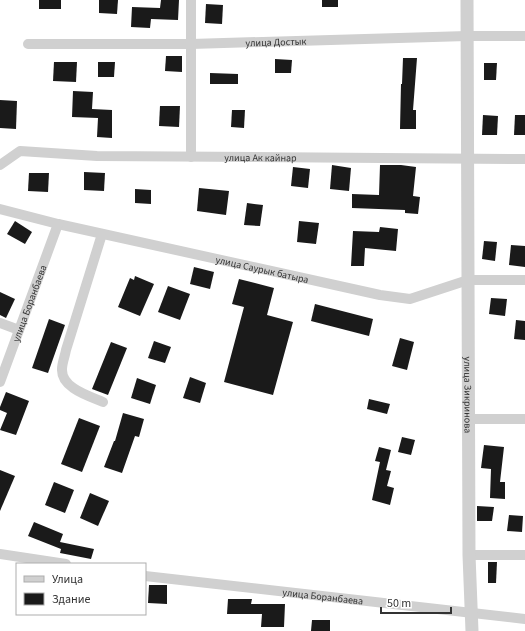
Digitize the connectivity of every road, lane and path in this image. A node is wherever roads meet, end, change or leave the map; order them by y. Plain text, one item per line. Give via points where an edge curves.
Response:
1 (191, 0) edge
2 (467, 0) edge
3 (468, 36) junction
4 (525, 36) edge
5 (28, 44) dead end
6 (191, 44) junction
7 (192, 157) junction
8 (468, 159) junction
9 (525, 159) edge
10 (0, 165) edge
11 (0, 209) edge
12 (58, 224) junction
13 (102, 234) junction
14 (468, 280) junction
15 (525, 280) edge
16 (0, 323) edge
17 (19, 330) junction
18 (0, 382) edge
19 (103, 402) dead end
20 (470, 419) junction
21 (525, 419) edge
22 (0, 554) edge
23 (469, 555) junction
24 (525, 555) edge
25 (59, 563) edge
26 (146, 576) edge
27 (472, 612) junction
28 (525, 619) edge
29 (472, 631) edge

1 - 6 street
2 - 3 street, улица Зикринова
3 - 4 street, улица Достык
3 - 6 street, улица Достык
3 - 8 street, улица Зикринова
5 - 6 street, улица Достык
6 - 7 street
7 - 8 street, улица Ак кайнар
7 - 10 street, улица Ак кайнар via 96,156 20,151
8 - 9 street, улица Ак кайнар
8 - 14 street, улица Зикринова
11 - 12 street, улица Саурык батыра
12 - 13 street, улица Саурык батыра
12 - 17 street, улица Боранбаева
13 - 14 street, улица Саурык батыра via 380,295 410,299
13 - 19 street via 62,369 72,388
14 - 15 street, улица Саурык батыра
14 - 20 street, улица Зикринова
16 - 17 street
17 - 18 street, улица Боранбаева
20 - 21 street
20 - 23 street, улица Зикринова
22 - 25 street
23 - 24 street
23 - 27 street, улица Зикринова
26 - 27 street, улица Боранбаева
27 - 28 street, улица Боранбаева
27 - 29 street, улица Зикринова

